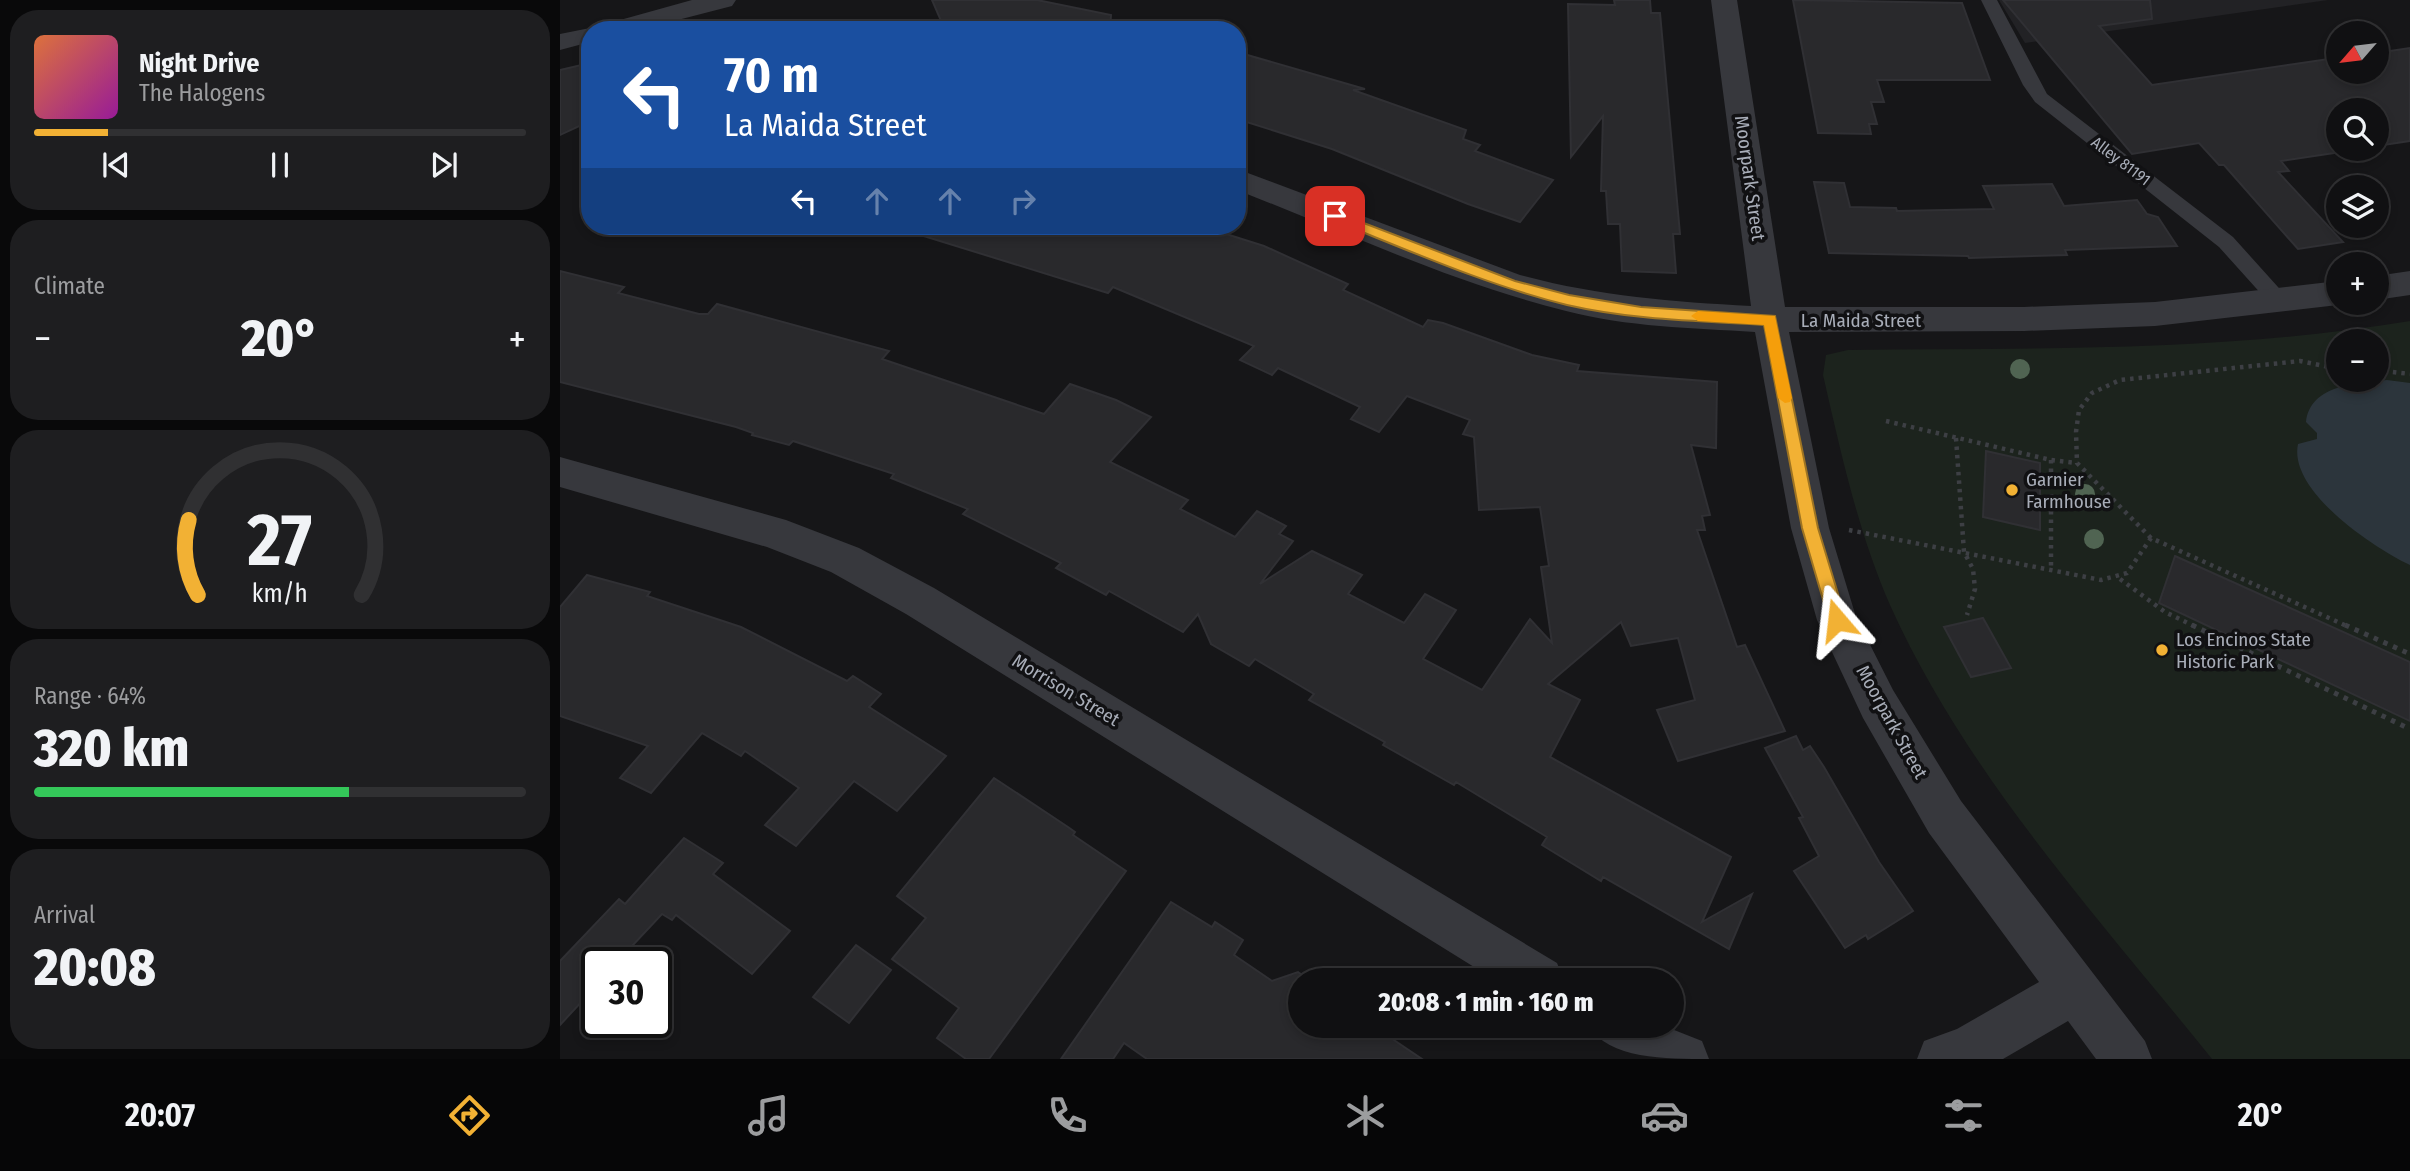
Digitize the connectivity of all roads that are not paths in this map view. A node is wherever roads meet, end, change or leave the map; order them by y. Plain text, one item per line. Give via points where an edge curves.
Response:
1 (1724, 0) edge
2 (1989, 0) edge
3 (707, 9) edge
4 (650, 21) edge
5 (581, 36) edge
6 (560, 42) edge
7 (1246, 182) edge
8 (2410, 283) edge
9 (2389, 286) edge
10 (2326, 295) edge
11 (2280, 302) junction
12 (1770, 320) junction
13 (560, 471) edge
14 (1520, 968) edge
15 (2073, 990) junction
16 (1635, 1038) edge
17 (1684, 1059) edge
18 (1942, 1059) edge
19 (2127, 1059) edge

1 - 12 street, Moorpark Street
2 - 11 lane, Alley 81191 via 2041,99 2225,242
3 - 4 street
5 - 6 street
7 - 12 street, La Maida Street via 1511,284 1569,300 1641,313
8 - 9 street
10 - 11 street, La Maida Street
11 - 12 street, La Maida Street via 2155,314 2024,319
12 - 15 street, Moorpark Street via 1810,528 1837,620 1878,704 1945,817
13 - 14 street, Morrison Street via 772,531 845,560 920,601
15 - 18 street via 1968,1051
15 - 19 street, Moorpark Street
16 - 17 street

